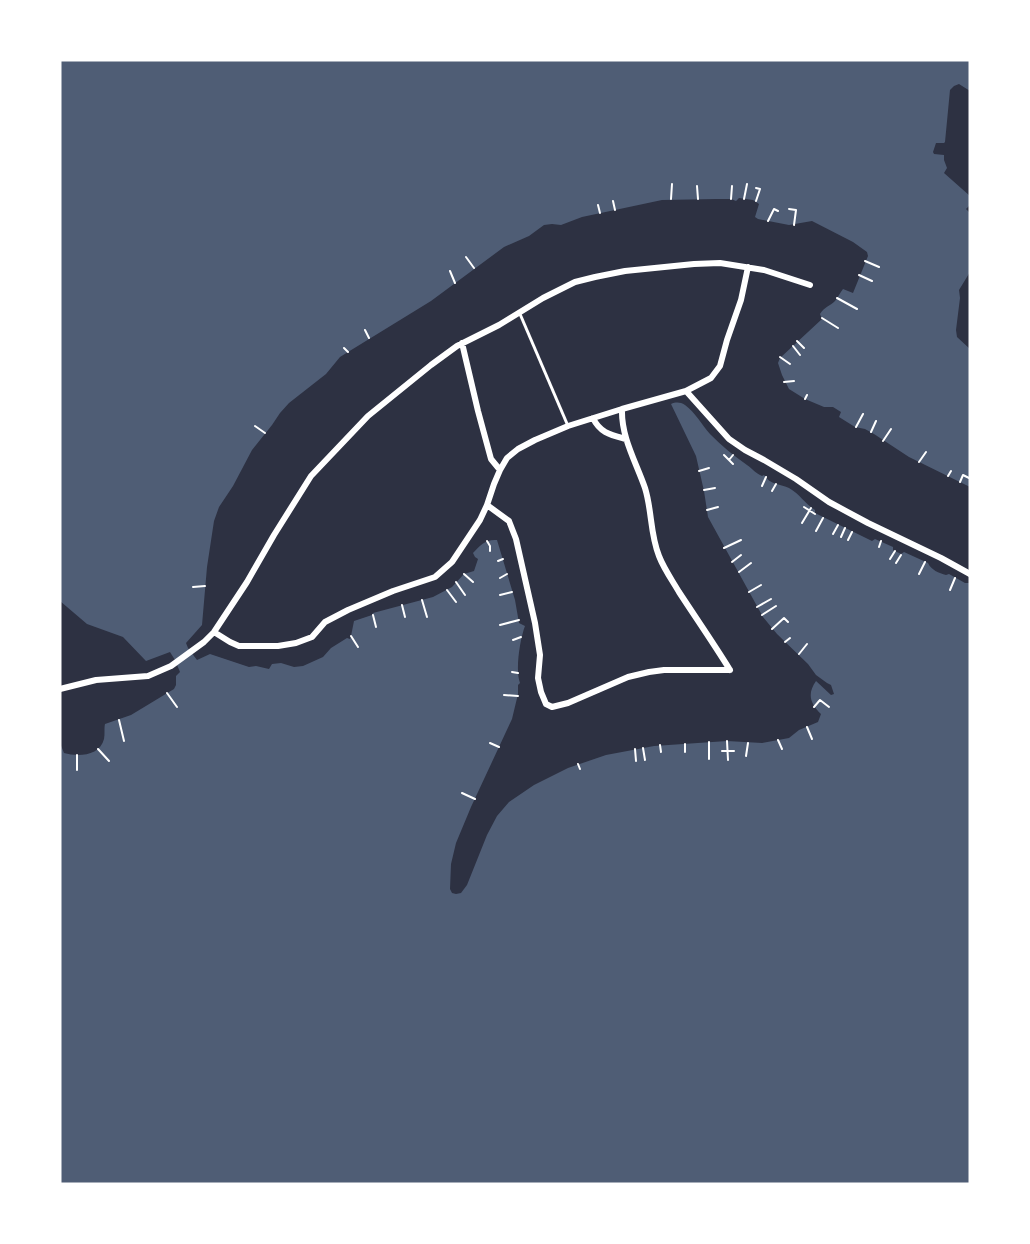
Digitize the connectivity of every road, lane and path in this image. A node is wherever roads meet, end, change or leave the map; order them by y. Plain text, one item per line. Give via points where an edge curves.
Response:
1 (672, 184) dead end
2 (747, 184) dead end
3 (697, 186) dead end
4 (732, 186) dead end
5 (756, 188) dead end
6 (744, 198) dead end
7 (698, 199) dead end
8 (731, 199) dead end
9 (671, 200) dead end
10 (613, 201) dead end
11 (756, 201) dead end
12 (598, 205) dead end
13 (789, 209) dead end
14 (615, 210) dead end
15 (778, 211) dead end
16 (600, 213) dead end
17 (768, 221) dead end
18 (794, 225) dead end
19 (466, 257) dead end
20 (865, 261) dead end
21 (748, 267) junction
22 (879, 267) dead end
23 (474, 268) dead end
24 (450, 271) dead end
25 (859, 275) dead end
26 (872, 281) dead end
27 (455, 283) dead end
28 (810, 285) dead end
29 (837, 298) dead end
30 (857, 309) dead end
31 (519, 313) junction
32 (822, 318) dead end
33 (838, 328) dead end
34 (365, 330) dead end
35 (369, 338) dead end
36 (797, 341) dead end
37 (462, 343) junction
38 (793, 346) dead end
39 (344, 348) dead end
40 (804, 348) dead end
41 (348, 352) dead end
42 (800, 355) dead end
43 (780, 357) dead end
44 (790, 364) dead end
45 (794, 381) dead end
46 (784, 382) dead end
47 (686, 391) junction
48 (807, 395) dead end
49 (805, 399) dead end
50 (622, 409) junction
51 (863, 414) dead end
52 (593, 418) junction
53 (876, 422) dead end
54 (255, 426) dead end
55 (568, 426) junction
56 (856, 427) dead end
57 (891, 429) dead end
58 (871, 432) dead end
59 (266, 433) dead end
60 (626, 439) junction
61 (883, 441) dead end
62 (926, 452) dead end
63 (724, 455) dead end
64 (733, 455) dead end
65 (729, 460) junction
66 (919, 462) dead end
67 (733, 464) dead end
68 (709, 468) dead end
69 (500, 470) junction
70 (699, 471) dead end
71 (951, 471) dead end
72 (948, 476) dead end
73 (766, 477) dead end
74 (969, 478) edge
75 (960, 482) dead end
76 (776, 484) dead end
77 (762, 486) dead end
78 (716, 488) dead end
79 (704, 490) dead end
80 (772, 491) dead end
81 (487, 505) junction
82 (718, 507) dead end
83 (804, 507) dead end
84 (810, 509) junction
85 (707, 510) dead end
86 (815, 514) dead end
87 (823, 518) dead end
88 (802, 523) dead end
89 (838, 525) dead end
90 (845, 528) dead end
91 (816, 531) dead end
92 (852, 532) dead end
93 (833, 534) dead end
94 (841, 537) dead end
95 (741, 540) dead end
96 (848, 540) dead end
97 (487, 541) dead end
98 (881, 541) dead end
99 (879, 547) dead end
100 (724, 548) dead end
101 (490, 551) dead end
102 (895, 551) dead end
103 (741, 555) dead end
104 (901, 555) dead end
105 (503, 559) dead end
106 (890, 559) dead end
107 (498, 561) dead end
108 (732, 562) dead end
109 (925, 562) dead end
110 (751, 563) dead end
111 (896, 563) dead end
112 (739, 572) dead end
113 (464, 574) dead end
114 (507, 574) dead end
115 (919, 574) dead end
116 (970, 574) edge
117 (500, 578) dead end
118 (955, 578) dead end
119 (456, 582) dead end
120 (472, 582) dead end
121 (761, 585) dead end
122 (206, 586) dead end
123 (193, 587) dead end
124 (447, 590) dead end
125 (950, 590) dead end
126 (512, 592) dead end
127 (749, 592) dead end
128 (465, 595) dead end
129 (500, 595) dead end
130 (771, 599) dead end
131 (422, 600) dead end
132 (456, 602) dead end
133 (402, 605) dead end
134 (776, 606) dead end
135 (757, 607) dead end
136 (372, 615) dead end
137 (762, 615) dead end
138 (405, 617) dead end
139 (427, 617) dead end
140 (519, 620) dead end
141 (788, 622) dead end
142 (500, 625) dead end
143 (376, 627) dead end
144 (772, 628) dead end
145 (214, 632) junction
146 (351, 636) dead end
147 (521, 637) dead end
148 (790, 638) dead end
149 (513, 640) dead end
150 (785, 642) dead end
151 (807, 644) dead end
152 (358, 647) dead end
153 (799, 654) dead end
154 (512, 672) dead end
155 (518, 673) dead end
156 (60, 689) edge
157 (167, 693) dead end
158 (504, 695) dead end
159 (518, 696) dead end
160 (177, 707) dead end
161 (814, 707) dead end
162 (829, 708) dead end
163 (119, 720) dead end
164 (807, 728) dead end
165 (812, 738) dead end
166 (778, 740) dead end
167 (124, 741) dead end
168 (727, 741) dead end
169 (709, 742) dead end
170 (490, 743) dead end
171 (748, 743) dead end
172 (684, 744) dead end
173 (660, 746) dead end
174 (499, 747) dead end
175 (643, 748) dead end
176 (98, 749) dead end
177 (635, 749) dead end
178 (782, 749) dead end
179 (734, 750) dead end
180 (728, 751) junction
181 (661, 752) dead end
182 (685, 752) dead end
183 (722, 752) dead end
184 (77, 755) dead end
185 (746, 756) dead end
186 (710, 759) dead end
187 (645, 760) dead end
188 (728, 760) dead end
189 (109, 761) dead end
190 (636, 761) dead end
191 (578, 764) dead end
192 (580, 769) dead end
193 (77, 770) dead end
194 (462, 793) dead end
195 (475, 799) dead end

1 - 9 path
2 - 6 path
3 - 7 path
4 - 8 path
5 - 11 path via 760,189
10 - 14 path
12 - 16 path
13 - 18 path via 796,210
15 - 17 path via 774,209
19 - 23 path
20 - 22 path
21 - 28 street
21 - 31 street via 694,264 595,277 574,282
21 - 47 street via 720,366 711,378
24 - 27 path
25 - 26 path
29 - 30 path
31 - 37 street
31 - 55 lane
32 - 33 path
34 - 35 path
36 - 40 path
37 - 69 street via 491,459
37 - 145 street via 430,364 368,416 311,476
38 - 42 path
39 - 41 path
43 - 44 path
45 - 46 path
47 - 50 street
47 - 116 street via 729,439 745,450 829,502
48 - 49 path
50 - 52 street
50 - 60 street
51 - 56 path
52 - 55 street
52 - 60 street via 602,431
53 - 58 path
54 - 59 path
55 - 69 street via 518,449
57 - 61 path
60 - 81 street via 647,496 659,556 730,670 649,672 568,703 552,707 546,704 538,678 540,655 535,623 516,539 510,521
62 - 66 path
63 - 65 path
64 - 65 path
65 - 67 path
68 - 70 path
69 - 81 street
71 - 72 path
73 - 77 path
74 - 75 path via 963,475
76 - 80 path
78 - 79 path
81 - 145 street via 452,562 435,577 348,610 325,622 312,637 278,646 239,646
82 - 85 path
83 - 84 path
84 - 86 path
84 - 88 path
87 - 91 path
89 - 93 path
90 - 94 path
92 - 96 path
95 - 100 path
97 - 101 path
98 - 99 path
102 - 106 path
103 - 108 path
104 - 111 path
105 - 107 path
109 - 115 path
110 - 112 path
113 - 120 path
114 - 117 path
118 - 125 path
119 - 128 path
121 - 127 path
122 - 123 path
124 - 132 path
126 - 129 path
130 - 135 path
131 - 139 path
133 - 138 path
134 - 137 path
136 - 143 path
140 - 142 path
141 - 144 path via 784,618
145 - 156 street via 171,666 148,676 96,680
146 - 152 path
147 - 149 path
148 - 150 path
151 - 153 path
154 - 155 path
157 - 160 path
158 - 159 path
161 - 162 path via 820,700
163 - 167 path
164 - 165 path
166 - 178 path
168 - 180 path
169 - 186 path
170 - 174 path
171 - 185 path
172 - 182 path
173 - 181 path
175 - 187 path
176 - 189 path
177 - 190 path
179 - 180 path
180 - 183 path
180 - 188 path
184 - 193 path
191 - 192 path
194 - 195 path

